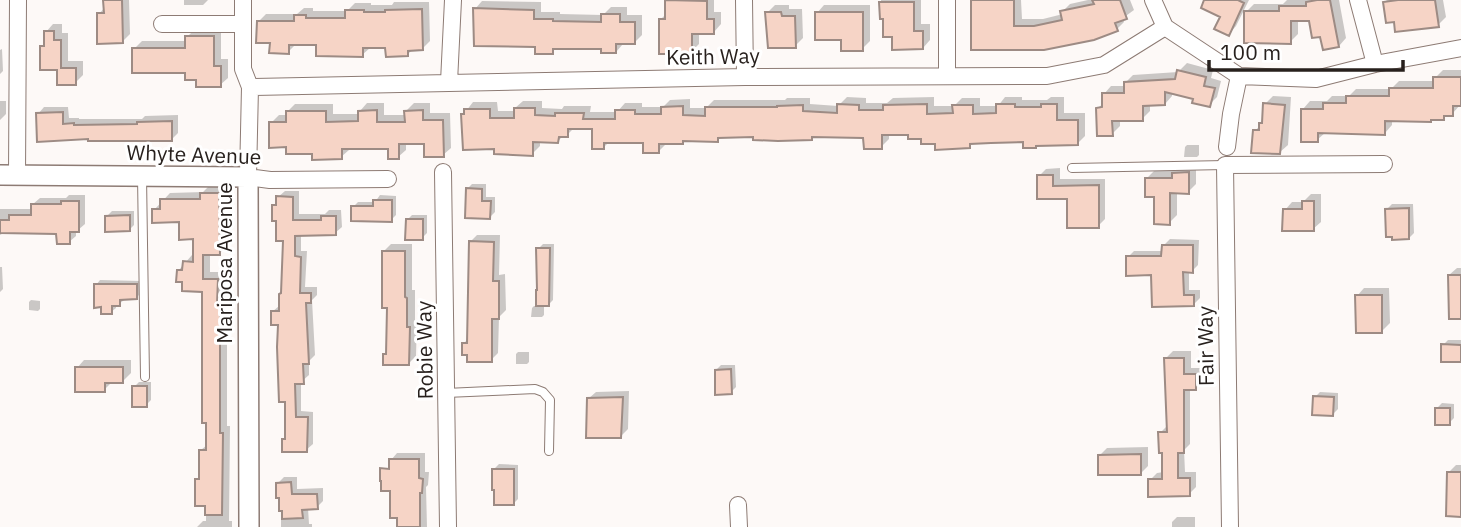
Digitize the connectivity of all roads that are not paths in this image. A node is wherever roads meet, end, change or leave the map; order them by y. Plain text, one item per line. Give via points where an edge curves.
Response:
1 (18, 0) edge
2 (243, 0) edge
3 (453, 0) edge
4 (744, 0) edge
5 (947, 0) edge
6 (1153, 0) edge
7 (1359, 0) edge
8 (162, 24) dead end
9 (243, 24) junction
10 (1165, 27) junction
11 (1461, 48) edge
12 (1375, 64) junction
13 (947, 76) junction
14 (1239, 76) junction
15 (745, 77) junction
16 (449, 82) junction
17 (250, 87) junction
18 (1227, 147) dead end
19 (1384, 164) dead end
20 (1225, 165) junction
21 (1072, 168) dead end
22 (443, 172) dead end
23 (8, 175) edge
24 (142, 176) junction
25 (248, 177) junction
26 (388, 179) dead end
27 (145, 377) dead end
28 (446, 393) junction
29 (549, 451) dead end
30 (738, 505) dead end
31 (249, 527) edge
32 (448, 527) edge
33 (739, 527) edge
34 (1230, 527) edge

1 - 23 street
2 - 9 street, Mariposa Avenue
3 - 16 street
4 - 15 street
5 - 13 street
6 - 10 street
7 - 12 street
8 - 9 street
9 - 17 street, Mariposa Avenue via 243,69
10 - 13 street, Keith Way via 1104,65 1047,76
10 - 14 street
11 - 12 street
12 - 14 street via 1316,79
13 - 15 street, Keith Way
14 - 18 street
15 - 16 street, Keith Way
16 - 17 street, Keith Way
17 - 25 street, Mariposa Avenue
19 - 20 street
20 - 21 lane
20 - 34 street, Fair Way
22 - 28 street, Robie Way
23 - 24 street, Whyte Avenue
24 - 25 street, Whyte Avenue
24 - 27 lane
25 - 26 street, Whyte Avenue
25 - 31 street, Mariposa Avenue
28 - 29 lane via 543,392 550,400
28 - 32 street, Robie Way
30 - 33 street

